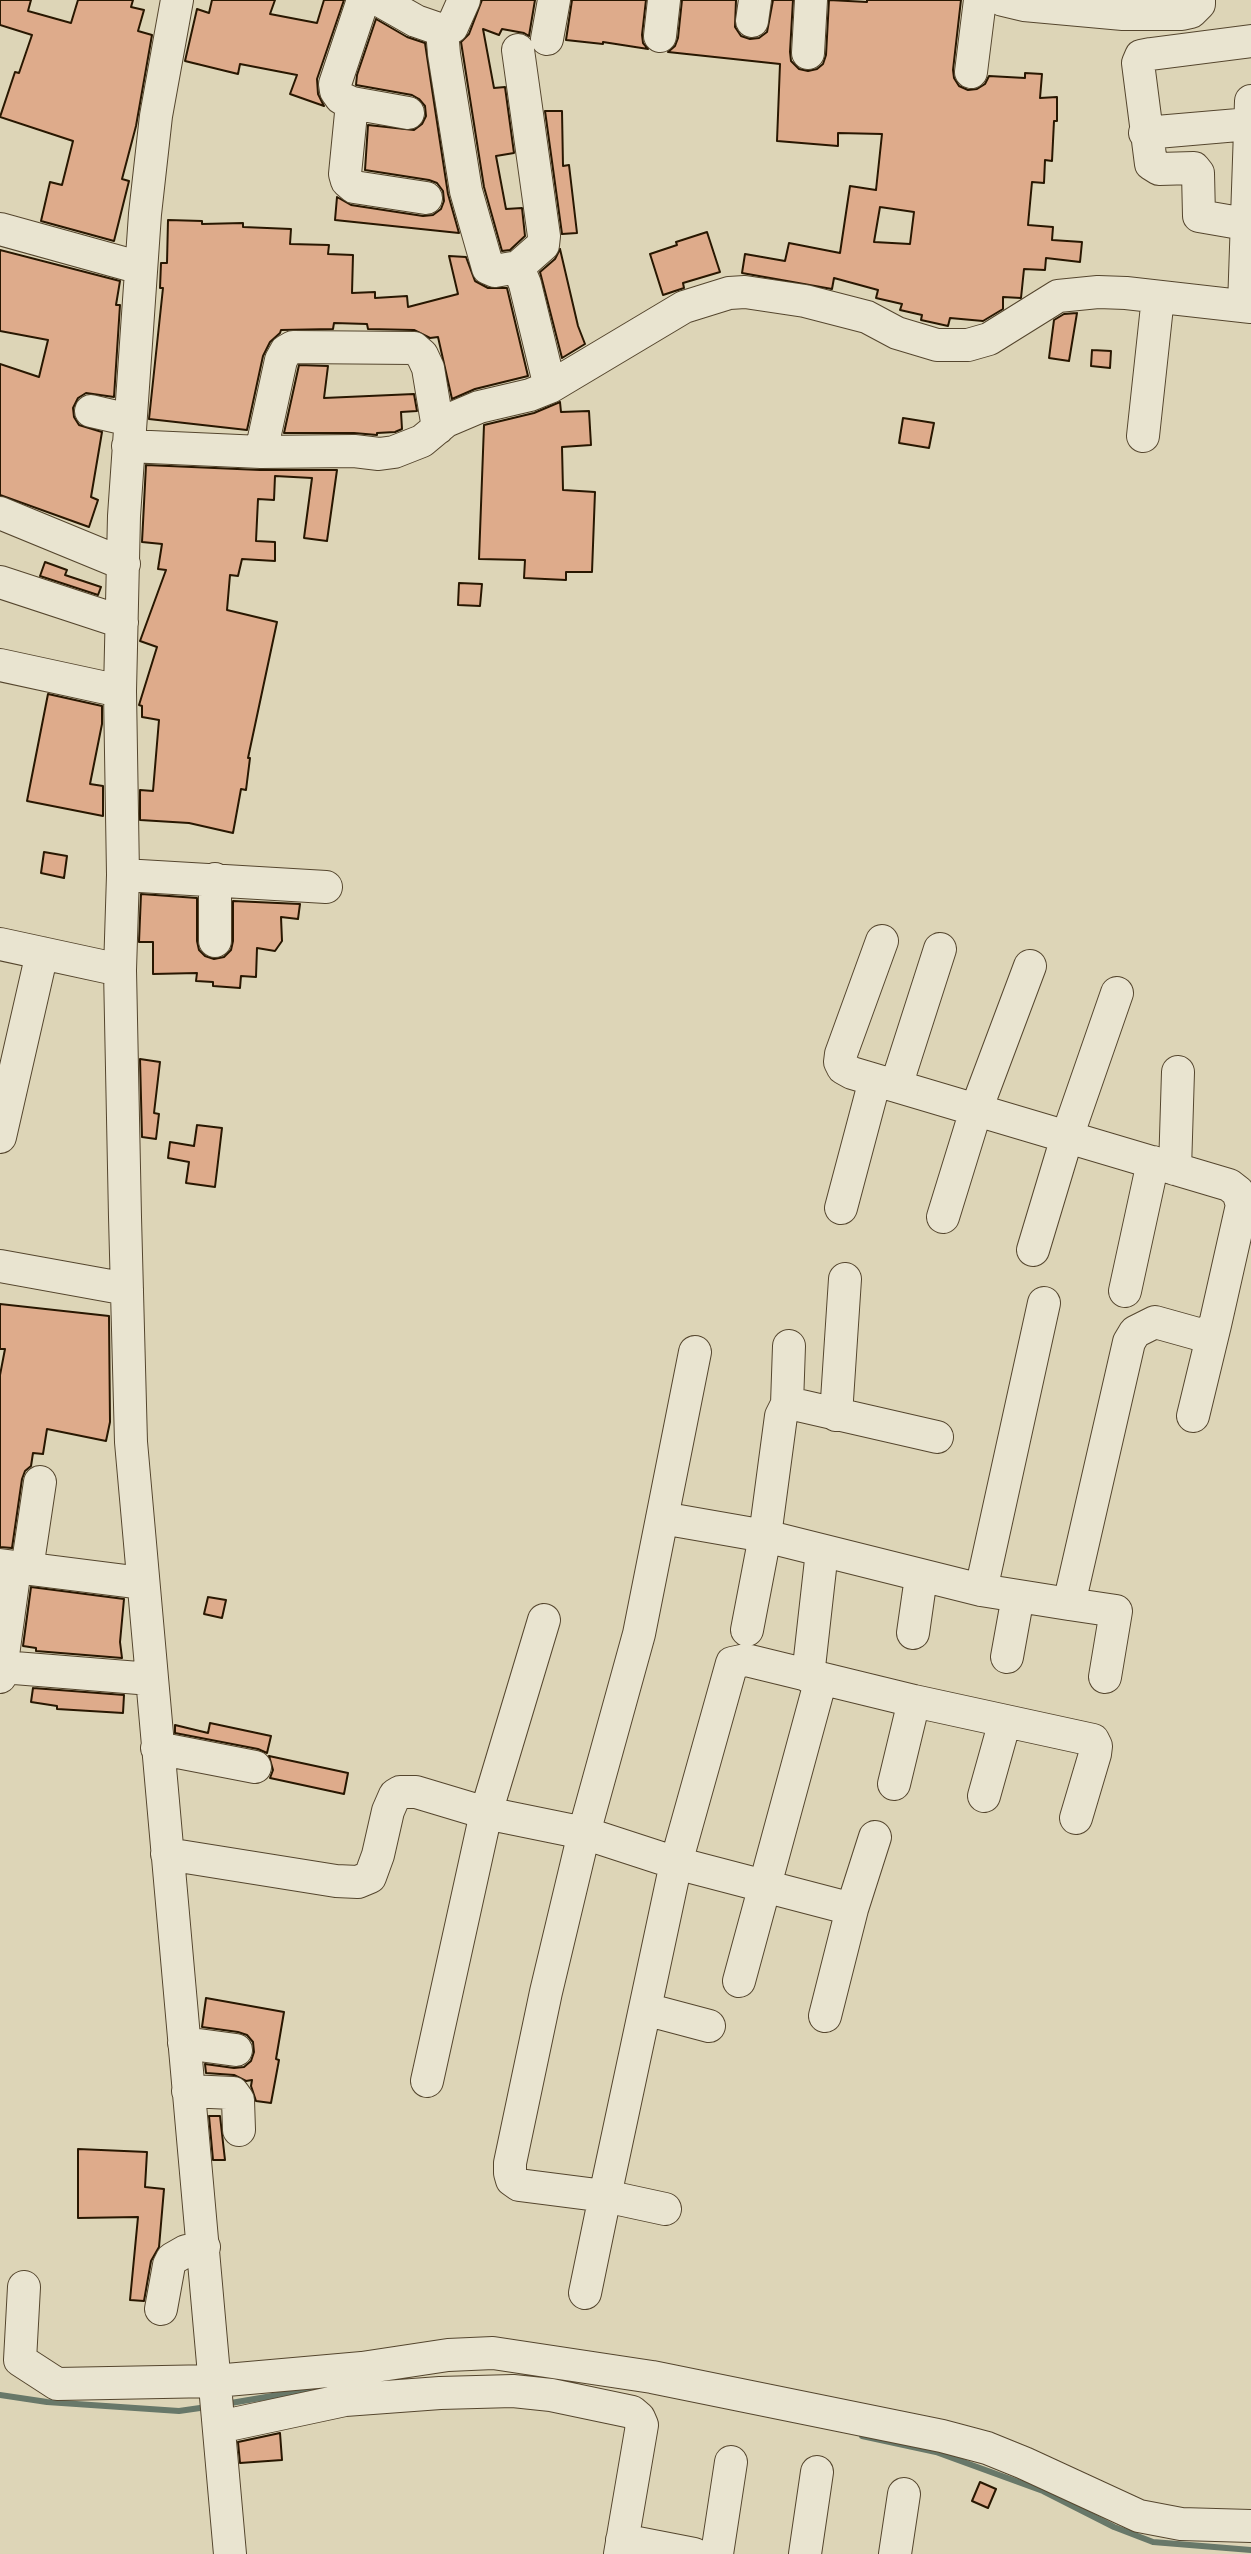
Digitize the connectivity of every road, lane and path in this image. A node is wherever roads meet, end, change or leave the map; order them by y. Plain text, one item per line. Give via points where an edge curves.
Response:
1 (177, 0) edge
2 (363, 0) edge
3 (379, 0) edge
4 (464, 0) edge
5 (554, 0) edge
6 (664, 0) edge
7 (811, 0) edge
8 (980, 0) edge
9 (1003, 0) edge
10 (1199, 0) edge
11 (1123, 7) edge
12 (442, 30) junction
13 (660, 36) dead end
14 (1251, 40) edge
15 (807, 53) dead end
16 (971, 72) dead end
17 (1251, 101) edge
18 (352, 103) junction
19 (408, 113) dead end
20 (1250, 124) edge
21 (1145, 133) junction
22 (426, 198) dead end
23 (1249, 225) edge
24 (0, 229) edge
25 (519, 267) junction
26 (141, 268) junction
27 (1158, 297) junction
28 (1247, 307) edge
29 (550, 387) junction
30 (91, 411) dead end
31 (438, 428) junction
32 (129, 433) junction
33 (1143, 436) dead end
34 (261, 452) junction
35 (0, 513) edge
36 (124, 564) junction
37 (0, 582) edge
38 (122, 622) junction
39 (0, 665) edge
40 (120, 691) junction
41 (123, 876) junction
42 (215, 879) junction
43 (326, 887) dead end
44 (215, 941) dead end
45 (882, 941) dead end
46 (0, 944) edge
47 (940, 949) dead end
48 (42, 953) junction
49 (1030, 966) dead end
50 (120, 970) junction
51 (1117, 993) dead end
52 (1178, 1072) dead end
53 (885, 1083) junction
54 (976, 1110) junction
55 (0, 1137) edge
56 (1067, 1137) junction
57 (1164, 1166) junction
58 (841, 1208) dead end
59 (943, 1217) dead end
60 (1033, 1250) dead end
61 (0, 1266) edge
62 (1239, 1275) edge
63 (845, 1279) dead end
64 (127, 1289) junction
65 (1125, 1291) dead end
66 (1044, 1303) dead end
67 (1215, 1325) junction
68 (789, 1346) dead end
69 (695, 1352) dead end
70 (787, 1404) junction
71 (836, 1415) junction
72 (1193, 1416) dead end
73 (937, 1437) dead end
74 (40, 1482) dead end
75 (662, 1518) junction
76 (765, 1536) junction
77 (822, 1550) junction
78 (14, 1567) edge
79 (920, 1577) junction
80 (142, 1583) junction
81 (981, 1590) junction
82 (1018, 1596) junction
83 (1069, 1604) junction
84 (544, 1620) dead end
85 (747, 1630) dead end
86 (913, 1633) dead end
87 (1007, 1657) dead end
88 (1, 1672) edge
89 (1105, 1677) dead end
90 (814, 1678) junction
91 (151, 1679) junction
92 (914, 1701) junction
93 (1004, 1721) junction
94 (157, 1748) junction
95 (255, 1767) dead end
96 (894, 1784) dead end
97 (984, 1796) dead end
98 (486, 1813) junction
99 (1076, 1818) dead end
100 (584, 1833) junction
101 (874, 1837) dead end
102 (167, 1854) junction
103 (676, 1863) junction
104 (765, 1886) junction
105 (852, 1909) junction
106 (739, 1981) dead end
107 (645, 2009) junction
108 (825, 2016) dead end
109 (709, 2026) dead end
110 (184, 2043) junction
111 (236, 2050) dead end
112 (427, 2081) dead end
113 (188, 2091) junction
114 (239, 2130) dead end
115 (605, 2196) junction
116 (665, 2209) dead end
117 (204, 2247) junction
118 (24, 2287) dead end
119 (585, 2293) dead end
120 (161, 2309) dead end
121 (12, 2362) edge
122 (217, 2405) junction
123 (731, 2462) dead end
124 (817, 2472) dead end
125 (904, 2494) dead end
126 (1251, 2526) edge
127 (621, 2547) edge
128 (230, 2554) edge
129 (694, 2554) edge
130 (717, 2554) edge
131 (805, 2554) edge
132 (895, 2554) edge

1 - 26 street via 156,116
2 - 18 street via 335,84 341,98
3 - 12 street
4 - 12 street via 452,27
5 - 25 street via 533,44 543,245
6 - 13 street
7 - 15 street
8 - 16 street
9 - 11 street via 1024,5
10 - 11 street via 1191,12 1182,14
12 - 25 street via 466,191 488,268
14 - 21 street via 1141,56
17 - 20 street
18 - 19 street
18 - 22 street via 347,181 354,187
20 - 21 street
20 - 23 street
21 - 23 street via 1150,164 1159,169 1194,168 1198,173 1199,216
23 - 28 street
24 - 26 street
25 - 29 street
26 - 32 street
27 - 28 street
27 - 29 street via 1098,292 1058,296 989,339 968,345 937,345 897,333 867,317 805,301 729,293 684,307
27 - 33 street
29 - 31 street via 479,407
30 - 32 street
31 - 34 street via 422,441 394,452
31 - 34 street via 428,368 414,348 293,347 281,360
32 - 34 street
32 - 36 street
35 - 36 street
36 - 38 street
37 - 38 street
38 - 40 street
39 - 40 street
40 - 41 street
41 - 42 street
41 - 50 street
42 - 43 street
42 - 44 street
45 - 53 street via 841,1062 852,1073
46 - 48 street
47 - 53 street
48 - 50 street
48 - 55 street
49 - 54 street
50 - 64 street
51 - 56 street
52 - 57 street
53 - 54 street
53 - 58 street
54 - 56 street
54 - 59 street
56 - 57 street
56 - 60 street
57 - 62 street via 1230,1185 1238,1192 1242,1205
57 - 65 street
61 - 64 street
62 - 67 street
63 - 71 street
64 - 80 street via 131,1443
66 - 81 street
67 - 72 street
67 - 83 street via 1206,1334 1198,1334 1155,1322 1135,1332 1129,1342
68 - 70 street
69 - 75 street
70 - 71 street
70 - 76 street via 781,1416
71 - 73 street
74 - 78 street
75 - 76 street
75 - 100 street via 639,1633
76 - 77 street
76 - 85 street
77 - 79 street
77 - 90 street
78 - 80 street
78 - 88 street
79 - 81 street
79 - 86 street
80 - 91 street
81 - 82 street
82 - 83 street
82 - 87 street
83 - 89 street via 1116,1611
84 - 98 street
88 - 91 street
90 - 92 street
90 - 103 street via 746,1660 732,1663
90 - 104 street
91 - 94 street
92 - 93 street
92 - 96 street
93 - 97 street
93 - 99 street via 1093,1741 1095,1754
94 - 95 street
94 - 102 street
98 - 100 street
98 - 102 street via 416,1792 400,1792 388,1811 370,1877 358,1882
98 - 112 street
100 - 103 street
100 - 115 street via 510,2173 519,2185
101 - 105 street
102 - 110 street
103 - 104 street
103 - 107 street
104 - 105 street
104 - 106 street
105 - 108 street
107 - 109 street
107 - 115 street
110 - 111 street
110 - 113 street
113 - 114 street via 233,2092 239,2100
113 - 117 street
115 - 116 street
115 - 119 street
117 - 120 street via 172,2259
117 - 122 street
118 - 121 street via 19,2353
121 - 122 street via 57,2384
122 - 126 street via 362,2368 493,2353 653,2377 942,2436 1024,2463 1139,2516 1181,2524
122 - 127 street via 513,2391 632,2412 642,2425
122 - 128 street
123 - 130 street
124 - 131 street
125 - 132 street
127 - 129 street

